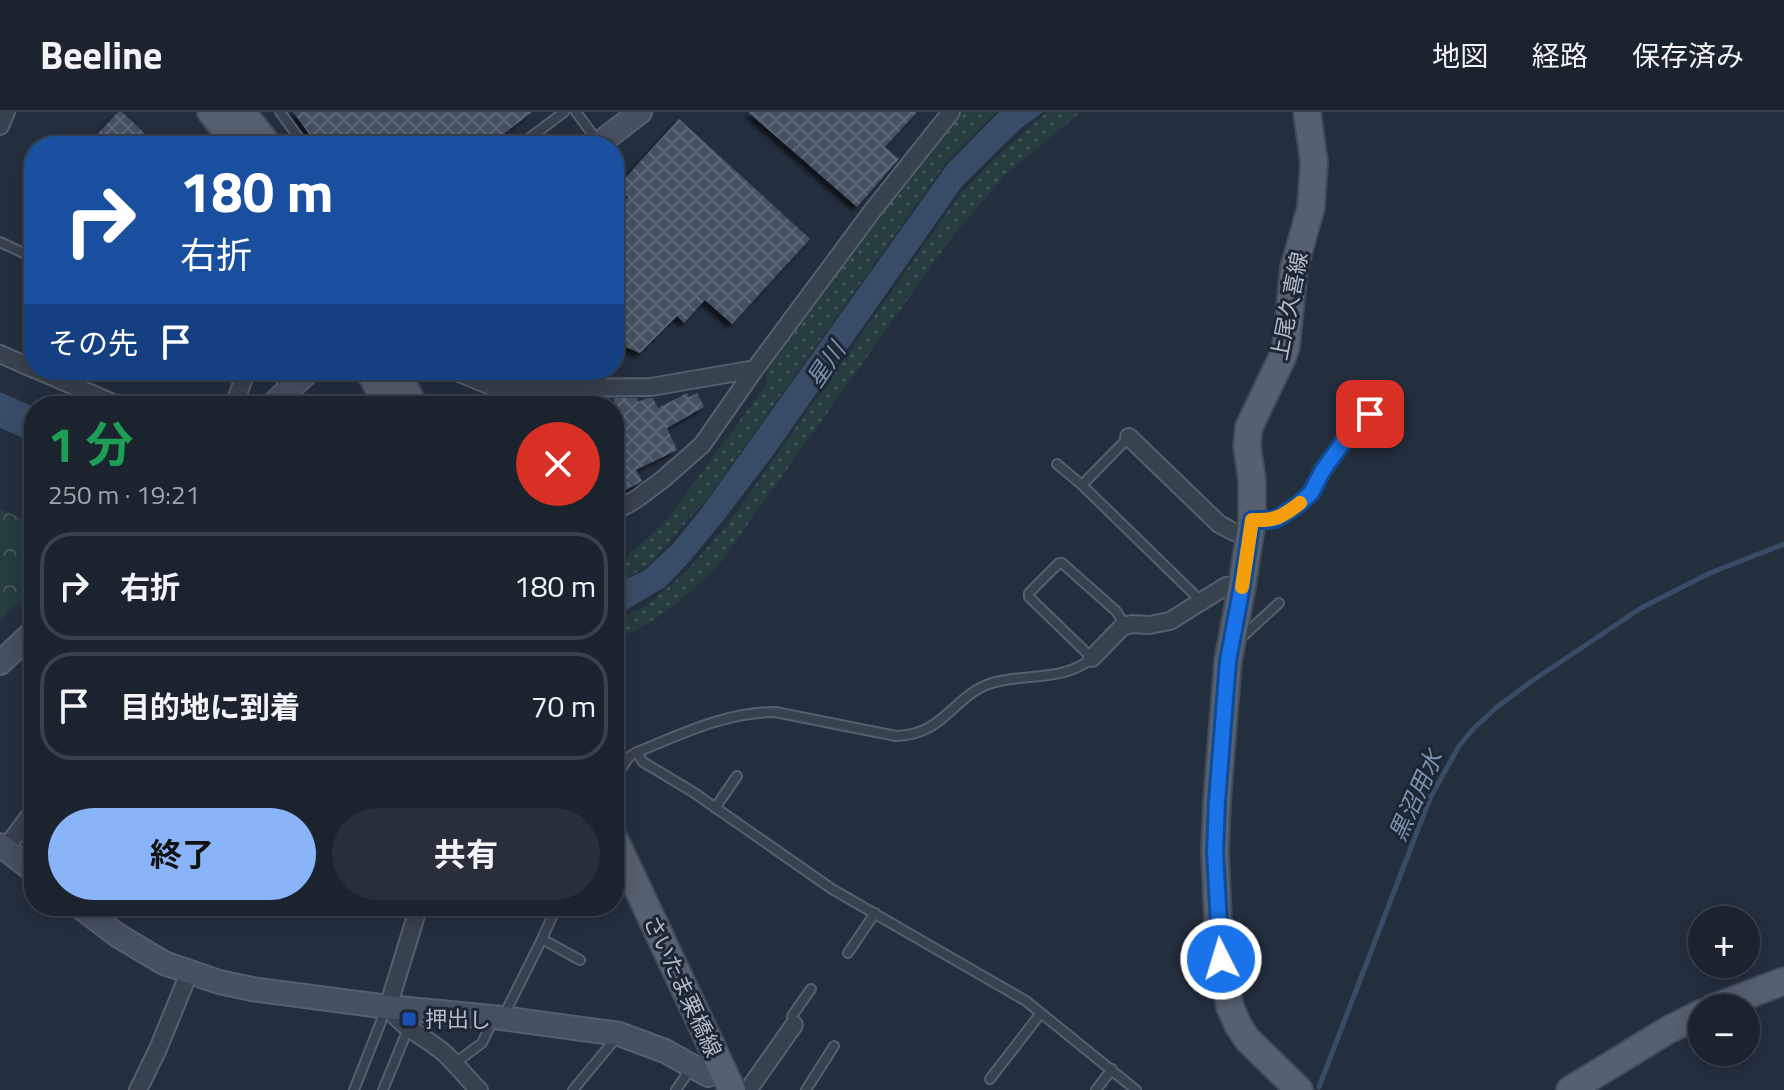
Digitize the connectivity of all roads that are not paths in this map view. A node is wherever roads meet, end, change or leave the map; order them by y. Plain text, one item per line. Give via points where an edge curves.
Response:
1 (6, 112) edge
2 (211, 112) edge
3 (242, 112) edge
4 (280, 112) edge
5 (564, 112) edge
6 (576, 112) edge
7 (640, 112) edge
8 (951, 112) edge
9 (1307, 112) edge
10 (0, 126) edge
11 (230, 136) edge
12 (261, 136) edge
13 (298, 136) edge
14 (532, 136) edge
15 (591, 136) edge
16 (609, 136) edge
17 (0, 242) edge
18 (24, 253) edge
19 (0, 354) edge
20 (24, 364) edge
21 (755, 369) junction
22 (61, 380) edge
23 (476, 380) edge
24 (97, 396) edge
25 (1370, 414) dead end
26 (1129, 437) joint
27 (1057, 464) dead end
28 (1082, 485) junction
29 (624, 506) edge
30 (1251, 527) junction
31 (1242, 586) junction
32 (1201, 602) junction
33 (1279, 603) dead end
34 (1126, 626) junction
35 (1232, 638) junction
36 (24, 640) edge
37 (1092, 658) junction
38 (0, 663) edge
39 (637, 752) junction
40 (624, 764) edge
41 (737, 776) dead end
42 (715, 808) junction
43 (24, 823) edge
44 (2, 852) edge
45 (624, 861) edge
46 (24, 865) edge
47 (624, 898) edge
48 (875, 913) junction
49 (93, 916) edge
50 (416, 916) edge
51 (552, 916) edge
52 (542, 939) junction
53 (848, 953) dead end
54 (580, 960) dead end
55 (189, 973) junction
56 (1784, 981) edge
57 (811, 989) dead end
58 (1750, 994) edge
59 (388, 1007) junction
60 (1041, 1013) junction
61 (498, 1018) junction
62 (1688, 1020) edge
63 (794, 1025) joint
64 (408, 1029) junction
65 (619, 1034) junction
66 (834, 1046) dead end
67 (455, 1063) junction
68 (1112, 1069) junction
69 (990, 1079) dead end
70 (722, 1084) edge
71 (138, 1090) edge
72 (354, 1090) edge
73 (383, 1090) edge
74 (479, 1090) edge
75 (573, 1090) edge
76 (676, 1090) edge
77 (806, 1090) edge
78 (1096, 1090) edge
79 (1136, 1090) edge
80 (1299, 1090) edge
81 (1570, 1090) edge

1 - 10 street
2 - 11 main road
3 - 12 main road
4 - 13 lane
5 - 14 lane
6 - 15 lane
7 - 16 street
8 - 21 street
9 - 30 main road, 上尾久喜線 via 1314,162 1311,207 1294,268 1286,347 1249,427
17 - 18 lane
19 - 20 street
21 - 23 street via 651,387 498,389
21 - 29 street via 702,445
22 - 24 street
25 - 30 lane via 1357,423 1311,493 1278,518
26 - 28 lane
26 - 30 street via 1219,524 1234,532
27 - 28 lane
28 - 32 lane
30 - 31 main road, 上尾久喜線
31 - 32 street via 1226,586
31 - 35 main road, 上尾久喜線
32 - 34 street via 1170,621
33 - 35 lane via 1242,638
34 - 37 street
34 - 37 lane via 1116,611 1059,563 1029,597
35 - 80 main road, 上尾久喜線 via 1215,852 1221,959 1238,1025
36 - 38 street
37 - 39 lane via 1069,672 992,683 912,736 756,712 719,720
39 - 40 lane
39 - 42 lane via 643,762
41 - 42 lane
42 - 48 lane
43 - 44 street
44 - 46 street
45 - 70 main road, さいたま栗橋線
47 - 70 main road, さいたま栗橋線
48 - 53 lane
48 - 60 lane
49 - 55 street via 143,951
50 - 59 street
51 - 52 lane
52 - 54 lane
52 - 61 lane
55 - 59 street via 252,989
55 - 71 street
56 - 58 main road
57 - 63 lane via 792,1016
59 - 61 street
59 - 64 street
59 - 72 lane
60 - 68 lane
60 - 69 lane
61 - 65 street
61 - 67 lane via 482,1043
62 - 81 main road
63 - 70 street via 751,1086
64 - 67 street
64 - 73 lane
65 - 70 street via 665,1051
65 - 75 lane
66 - 77 lane
67 - 74 street
68 - 78 lane
68 - 79 lane
70 - 76 lane via 685,1077

